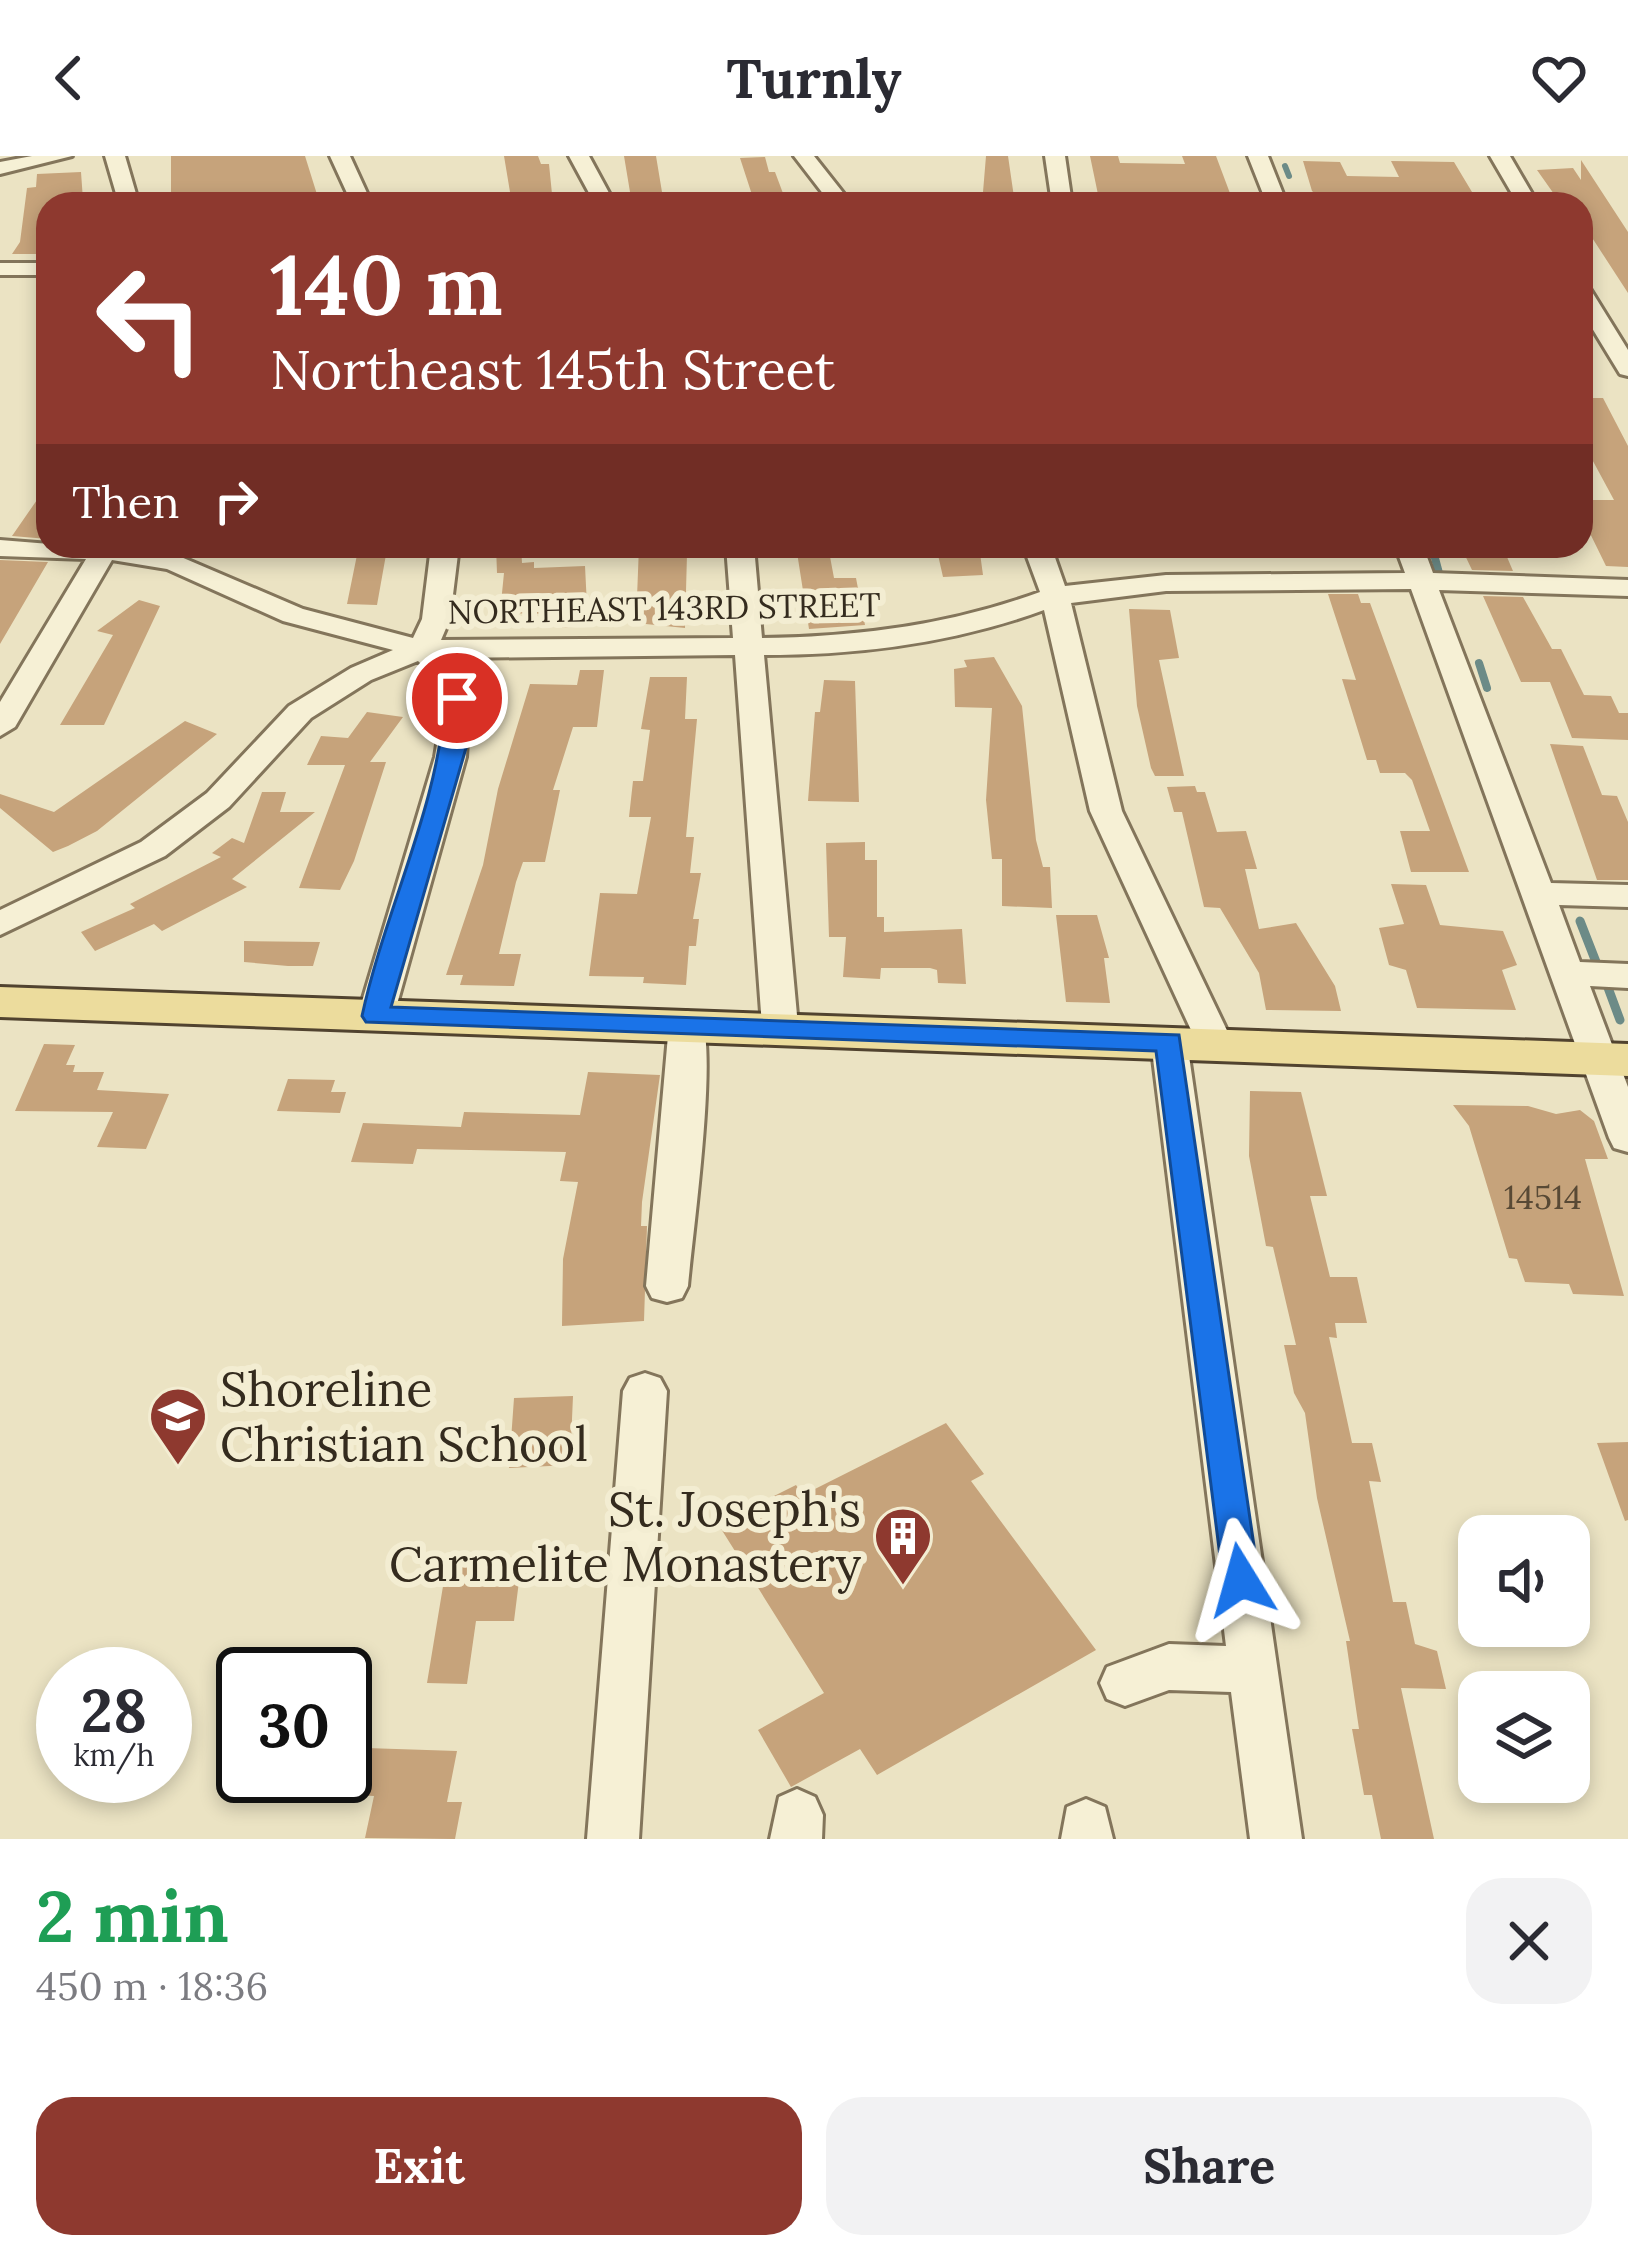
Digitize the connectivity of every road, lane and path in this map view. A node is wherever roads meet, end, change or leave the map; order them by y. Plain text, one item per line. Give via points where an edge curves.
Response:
1 (62, 156) edge
2 (115, 156) edge
3 (340, 156) edge
4 (579, 156) edge
5 (804, 156) edge
6 (1055, 156) edge
7 (1258, 156) edge
8 (1500, 156) edge
9 (0, 168) edge
10 (126, 192) edge
11 (356, 192) edge
12 (598, 192) edge
13 (832, 192) edge
14 (1060, 192) edge
15 (1272, 192) edge
16 (1521, 192) edge
17 (0, 269) edge
18 (36, 269) edge
19 (1593, 302) edge
20 (1628, 306) edge
21 (1593, 315) edge
22 (1628, 369) edge
23 (0, 548) edge
24 (36, 548) edge
25 (100, 558) edge
26 (152, 558) edge
27 (444, 558) edge
28 (741, 558) edge
29 (1041, 558) edge
30 (1414, 558) edge
31 (1422, 580) junction
32 (1628, 588) edge
33 (1055, 596) junction
34 (749, 648) junction
35 (422, 649) junction
36 (0, 727) edge
37 (1536, 894) junction
38 (1628, 896) edge
39 (0, 924) edge
40 (1566, 974) junction
41 (1628, 976) edge
42 (0, 1002) edge
43 (376, 1016) junction
44 (686, 1024) junction
45 (780, 1026) junction
46 (1169, 1042) junction
47 (1215, 1043) junction
48 (1612, 1060) edge
49 (1628, 1138) edge
50 (667, 1286) dead end
51 (645, 1391) dead end
52 (1253, 1670) junction
53 (1125, 1683) dead end
54 (613, 1839) edge
55 (1276, 1839) edge

1 - 9 street
2 - 10 street
3 - 11 street
4 - 12 street
5 - 13 street
6 - 14 street
7 - 15 street
8 - 16 street
17 - 18 street
19 - 20 street
21 - 22 street
23 - 24 street, NORTHEAST 143RD STREET
25 - 36 street
26 - 35 street, NORTHEAST 143RD STREET via 193,567 293,615
27 - 35 street via 436,619
28 - 34 street
29 - 33 street
30 - 31 street
31 - 32 street, NORTHEAST 143RD STREET
31 - 33 street, NORTHEAST 143RD STREET via 1166,583
31 - 37 street
33 - 34 street, NORTHEAST 143RD STREET via 912,637
33 - 47 street via 1106,811
34 - 35 street, NORTHEAST 143RD STREET
34 - 45 street
35 - 39 street via 300,712 218,800 153,849
35 - 43 street via 454,684 456,737
37 - 38 street
37 - 40 street
40 - 41 street
40 - 48 street
42 - 43 main road
43 - 44 main road
44 - 45 main road
44 - 50 street
45 - 46 main road
46 - 47 main road
46 - 52 street
47 - 48 main road
48 - 49 street
51 - 54 street
52 - 53 street via 1169,1667
52 - 55 street

